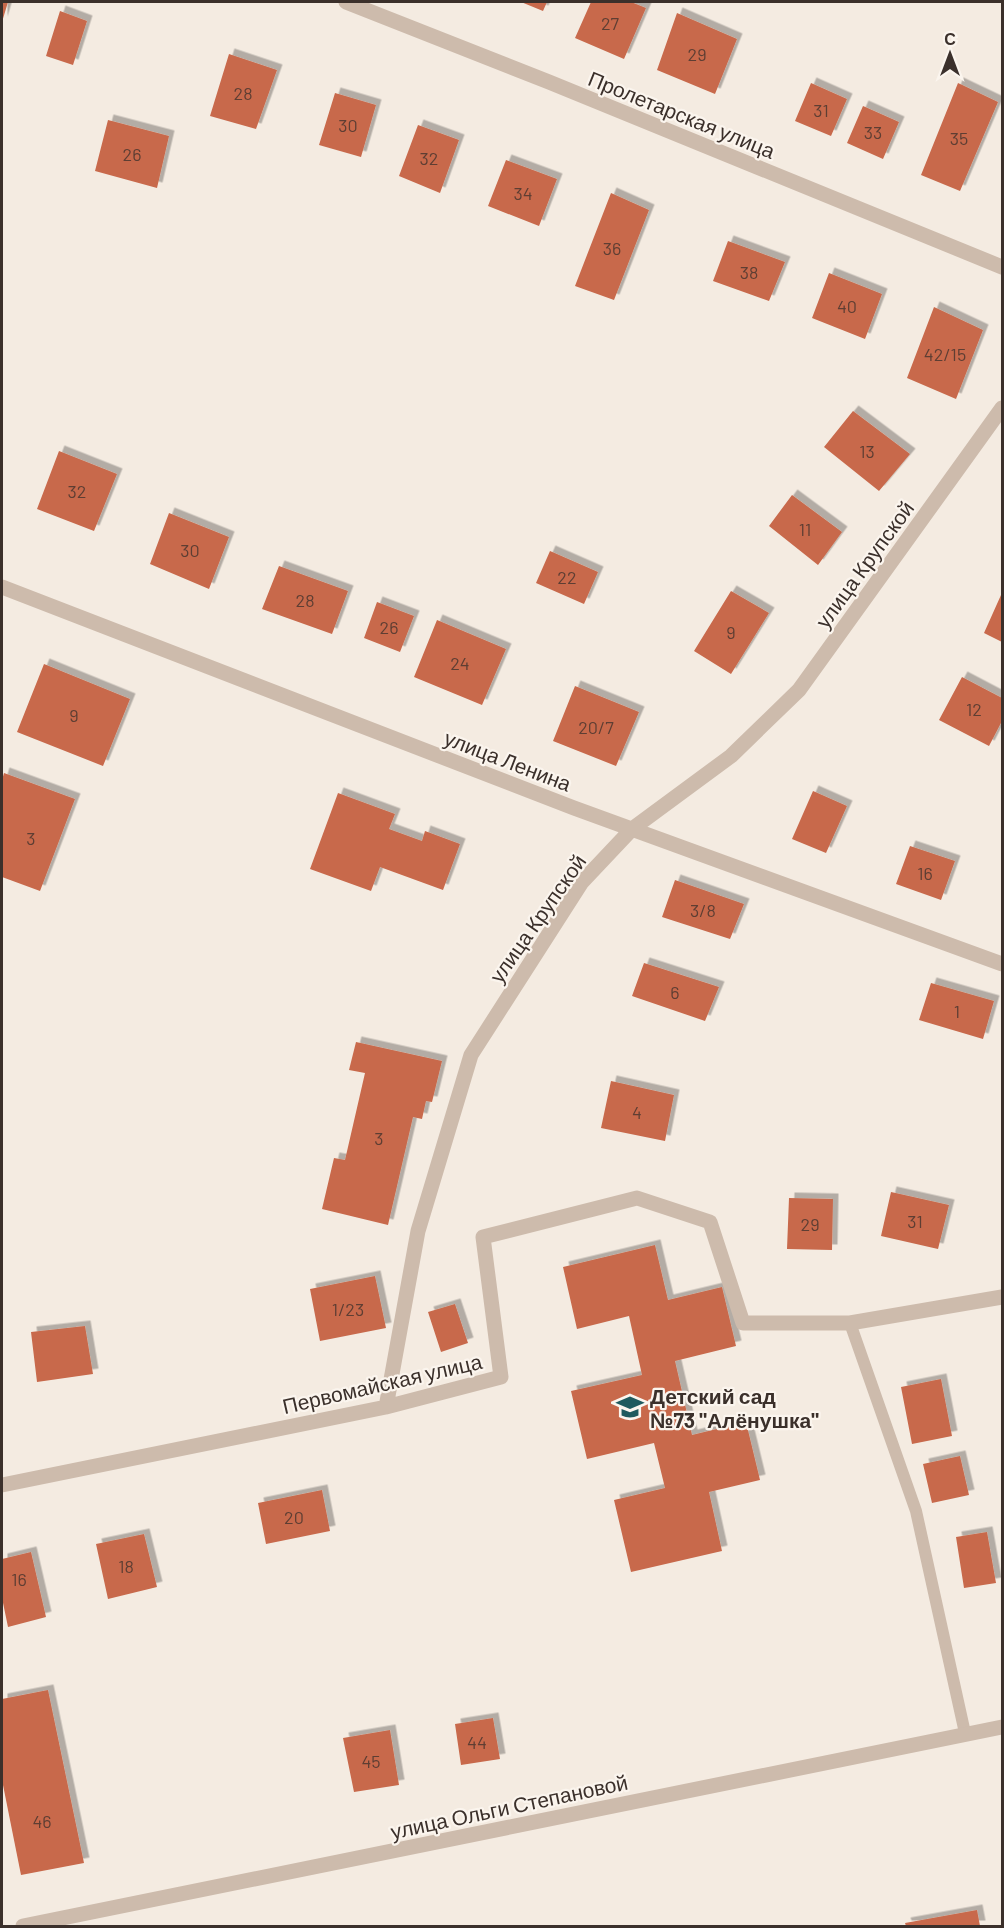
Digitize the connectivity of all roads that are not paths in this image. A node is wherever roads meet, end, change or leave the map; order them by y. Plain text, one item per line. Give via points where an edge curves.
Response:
1 (346, 2) edge
2 (1002, 267) edge
3 (1002, 408) edge
4 (996, 430) edge
5 (2, 587) edge
6 (632, 829) junction
7 (1002, 964) edge
8 (1002, 1298) edge
9 (850, 1323) junction
10 (386, 1407) junction
11 (2, 1485) edge
12 (1002, 1727) edge
13 (965, 1733) junction
14 (23, 1926) edge

1 - 2 street, Пролетарская улица
3 - 4 street, улица Крупской
4 - 6 street, улица Крупской via 799,690 731,756
5 - 6 street, улица Ленина
6 - 7 street, улица Ленина
6 - 10 street, улица Крупской via 582,882 471,1055 418,1231
8 - 9 street, Первомайская улица
9 - 10 street, Первомайская улица via 743,1323 710,1222 637,1198 483,1237 501,1377
9 - 13 lane via 916,1510
10 - 11 street, Первомайская улица
12 - 13 street, улица Ольги Степановой
13 - 14 street, улица Ольги Степановой

